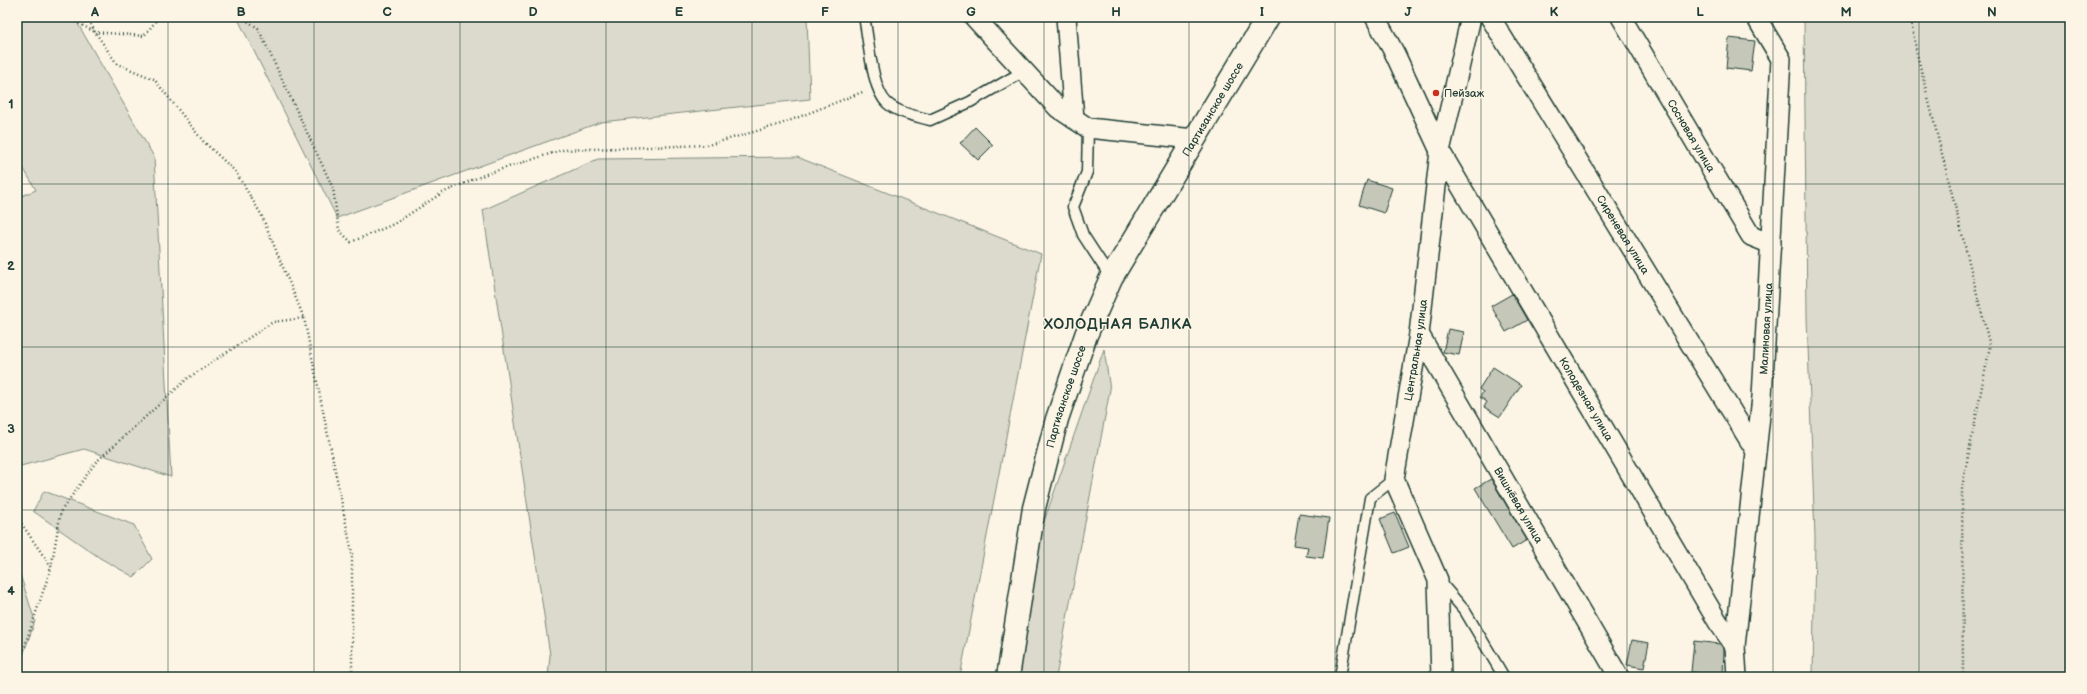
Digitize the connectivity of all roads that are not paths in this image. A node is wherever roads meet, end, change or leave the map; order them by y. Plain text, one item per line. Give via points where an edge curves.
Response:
1 (864, 17) edge
2 (974, 17) edge
3 (1066, 17) edge
4 (1268, 17) edge
5 (1375, 17) edge
6 (1471, 17) edge
7 (1490, 17) edge
8 (1621, 17) edge
9 (1756, 17) edge
10 (1024, 71) junction
11 (1081, 124) junction
12 (1194, 139) junction
13 (1440, 151) junction
14 (1770, 244) junction
15 (1111, 278) junction
16 (1419, 334) junction
17 (1756, 451) junction
18 (1394, 479) junction
19 (1438, 580) junction
20 (1735, 646) junction
21 (1008, 677) edge
22 (1340, 677) edge
23 (1440, 677) edge
24 (1504, 677) edge
25 (1619, 677) edge
26 (1737, 677) edge

1 - 10 lane via 877,86 887,102 906,113 930,120 970,102
2 - 10 street
3 - 11 street
4 - 12 main road, Партизанское шоссе
5 - 13 street, Колодезная улица
6 - 13 street, Центральная улица
7 - 17 street, Сиреневая улица
8 - 14 street, Сосновая улица via 1752,236
9 - 14 street, Малиновая улица via 1781,59
10 - 11 street via 1058,108
11 - 12 street
11 - 15 lane via 1087,172 1074,207 1083,235
12 - 15 main road, Партизанское шоссе
13 - 16 street, Центральная улица
13 - 20 street, Колодезная улица via 1718,622
14 - 17 street, Малиновая улица via 1762,397
15 - 21 main road, Партизанское шоссе via 1086,335 1055,426 1034,508
16 - 18 street, Центральная улица
16 - 25 street, Вишнёвая улица
17 - 20 street, Малиновая улица
18 - 19 street
18 - 22 lane via 1370,498
19 - 23 street
19 - 24 lane via 1465,611
20 - 26 street, Малиновая улица

